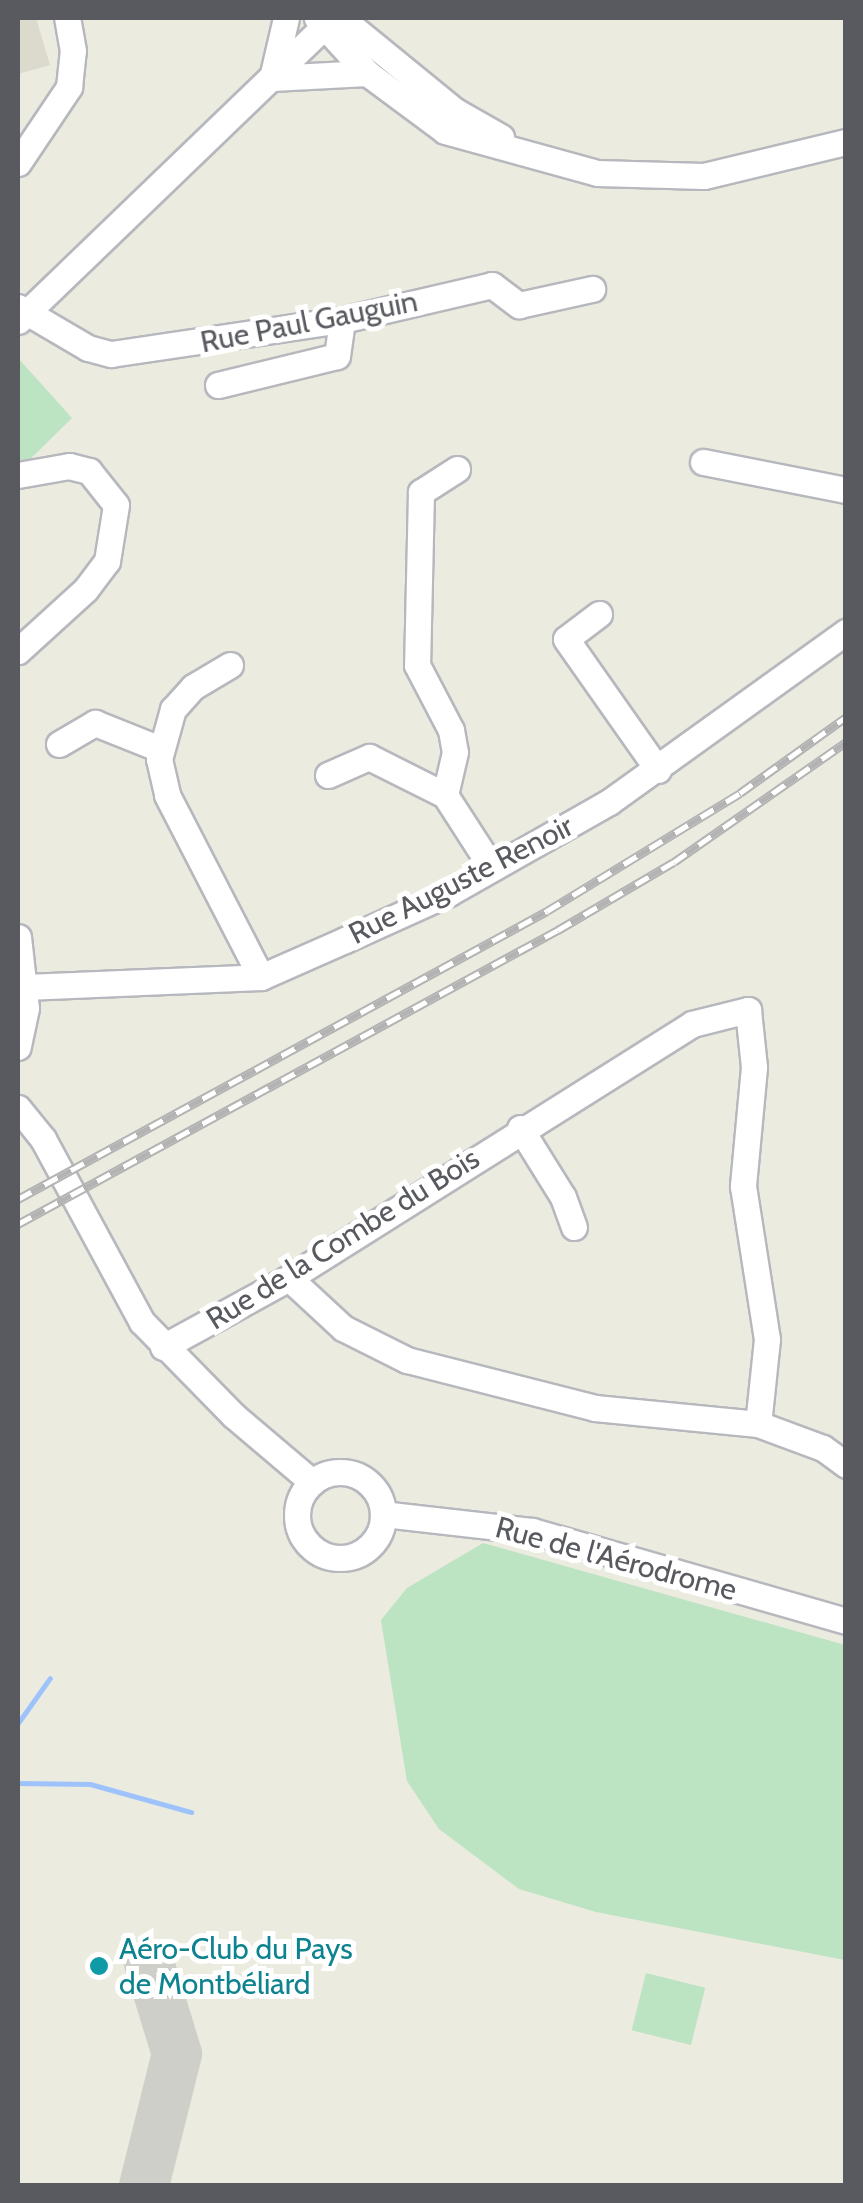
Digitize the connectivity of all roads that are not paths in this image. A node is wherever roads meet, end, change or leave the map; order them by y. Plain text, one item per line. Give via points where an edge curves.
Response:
1 (67, 18) edge
2 (286, 18) edge
3 (329, 20) edge
4 (368, 73) junction
5 (272, 78) junction
6 (846, 142) edge
7 (540, 160) junction
8 (18, 163) edge
9 (592, 289) dead end
10 (20, 314) edge
11 (342, 320) junction
12 (218, 385) dead end
13 (703, 462) dead end
14 (457, 469) dead end
15 (18, 476) edge
16 (846, 490) edge
17 (599, 614) dead end
18 (846, 632) edge
19 (18, 651) edge
20 (230, 665) dead end
21 (59, 744) dead end
22 (160, 750) junction
23 (658, 770) junction
24 (328, 775) dead end
25 (444, 795) junction
26 (492, 868) junction
27 (18, 936) edge
28 (261, 976) junction
29 (26, 986) junction
30 (18, 1047) edge
31 (18, 1108) edge
32 (520, 1128) junction
33 (574, 1227) dead end
34 (289, 1278) junction
35 (164, 1347) junction
36 (758, 1424) junction
37 (846, 1465) edge
38 (312, 1482) junction
39 (383, 1514) junction
40 (846, 1622) edge

1 - 8 street via 74,51 70,87
2 - 5 street
3 - 4 street
3 - 5 street, Rue Paul Gauguin
3 - 7 street via 455,111
4 - 5 street
4 - 7 street via 444,130
5 - 10 street, Rue Paul Gauguin
6 - 7 street via 704,176 598,173
9 - 11 street, Rue Paul Gauguin via 519,305 492,285
10 - 11 street, Rue Paul Gauguin via 111,354
11 - 12 street via 337,356
13 - 16 street
14 - 25 street via 421,492 417,665 452,730 455,752
15 - 19 street via 69,466 89,471 116,505 107,561
17 - 23 street via 566,639
18 - 23 street, Rue Auguste Renoir
20 - 22 street via 193,687 173,709
21 - 22 street via 95,723
22 - 28 street via 168,794
23 - 26 street, Rue Auguste Renoir
24 - 25 street via 369,757
25 - 26 street
26 - 28 street, Rue Auguste Renoir
27 - 29 street
28 - 29 street, Rue Auguste Renoir via 128,987
29 - 30 street
31 - 35 street via 43,1140 129,1302
32 - 33 street via 563,1196
32 - 34 street, Rue de la Combe du Bois
32 - 36 street, Rue de la Combe du Bois via 692,1024 748,1010 754,1067 743,1186 767,1339
34 - 35 street, Rue de la Combe du Bois
34 - 36 street via 343,1328 407,1360 595,1408
35 - 38 street
36 - 37 street via 823,1448
38 - 39 street via 351,1473 374,1488
38 - 39 street via 297,1516 305,1539 323,1554 362,1551 374,1542
39 - 40 street, Rue de l'Aérodrome via 532,1531

